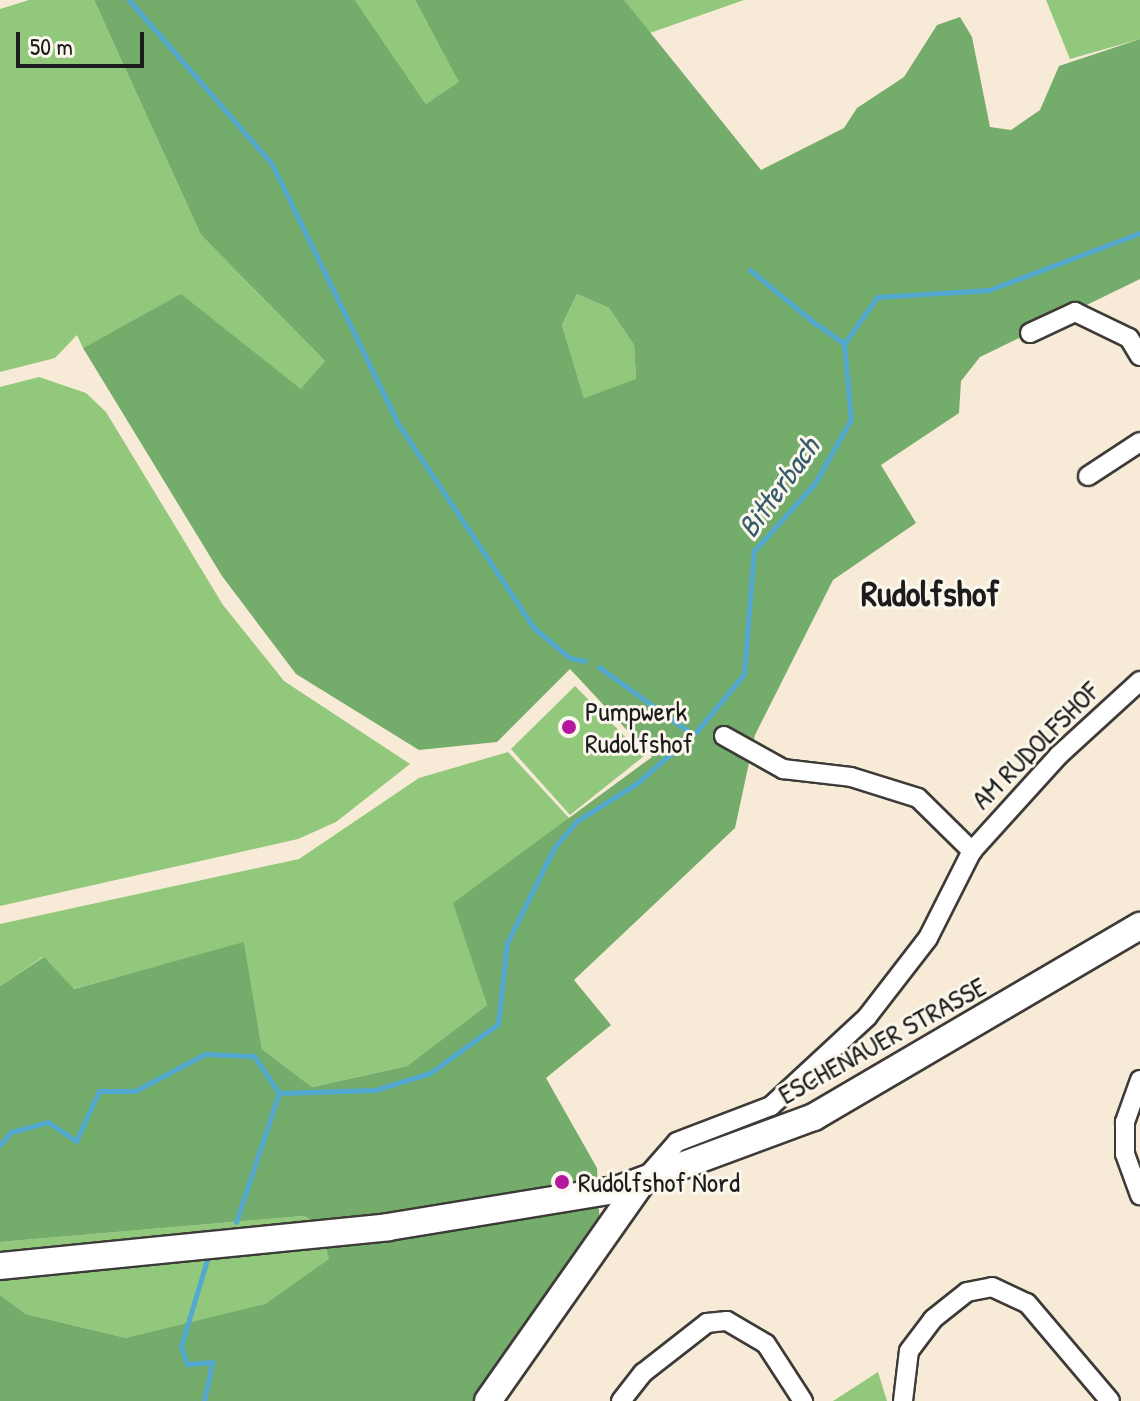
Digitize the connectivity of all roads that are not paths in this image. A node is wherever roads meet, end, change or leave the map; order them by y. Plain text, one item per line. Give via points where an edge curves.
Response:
1 (1030, 333) dead end
2 (1140, 356) edge
3 (1140, 442) edge
4 (1088, 476) dead end
5 (1140, 681) edge
6 (724, 736) dead end
7 (972, 851) junction
8 (1140, 926) edge
9 (1140, 1080) edge
10 (642, 1182) junction
11 (1140, 1195) edge
12 (0, 1266) edge
13 (488, 1401) edge
14 (621, 1401) edge
15 (803, 1401) edge
16 (903, 1401) edge
17 (1110, 1401) edge

1 - 2 street via 1075,312 1129,338
3 - 4 street
5 - 7 street, AM RUDOLFSHOF via 1045,769
6 - 7 street, AM RUDOLFSHOF via 783,769 851,777 918,798
7 - 10 street, AM RUDOLFSHOF via 928,938 867,1017 771,1106 677,1142
8 - 10 main road, ESCHENAUER STRASSE via 814,1117
9 - 11 street via 1125,1122 1125,1154
10 - 12 main road, ESCHENAUER STRASSE via 550,1204 388,1227
10 - 13 main road
14 - 15 street via 643,1373 707,1323 727,1321 766,1344
16 - 17 street via 909,1351 933,1319 967,1292 992,1287 1027,1303

